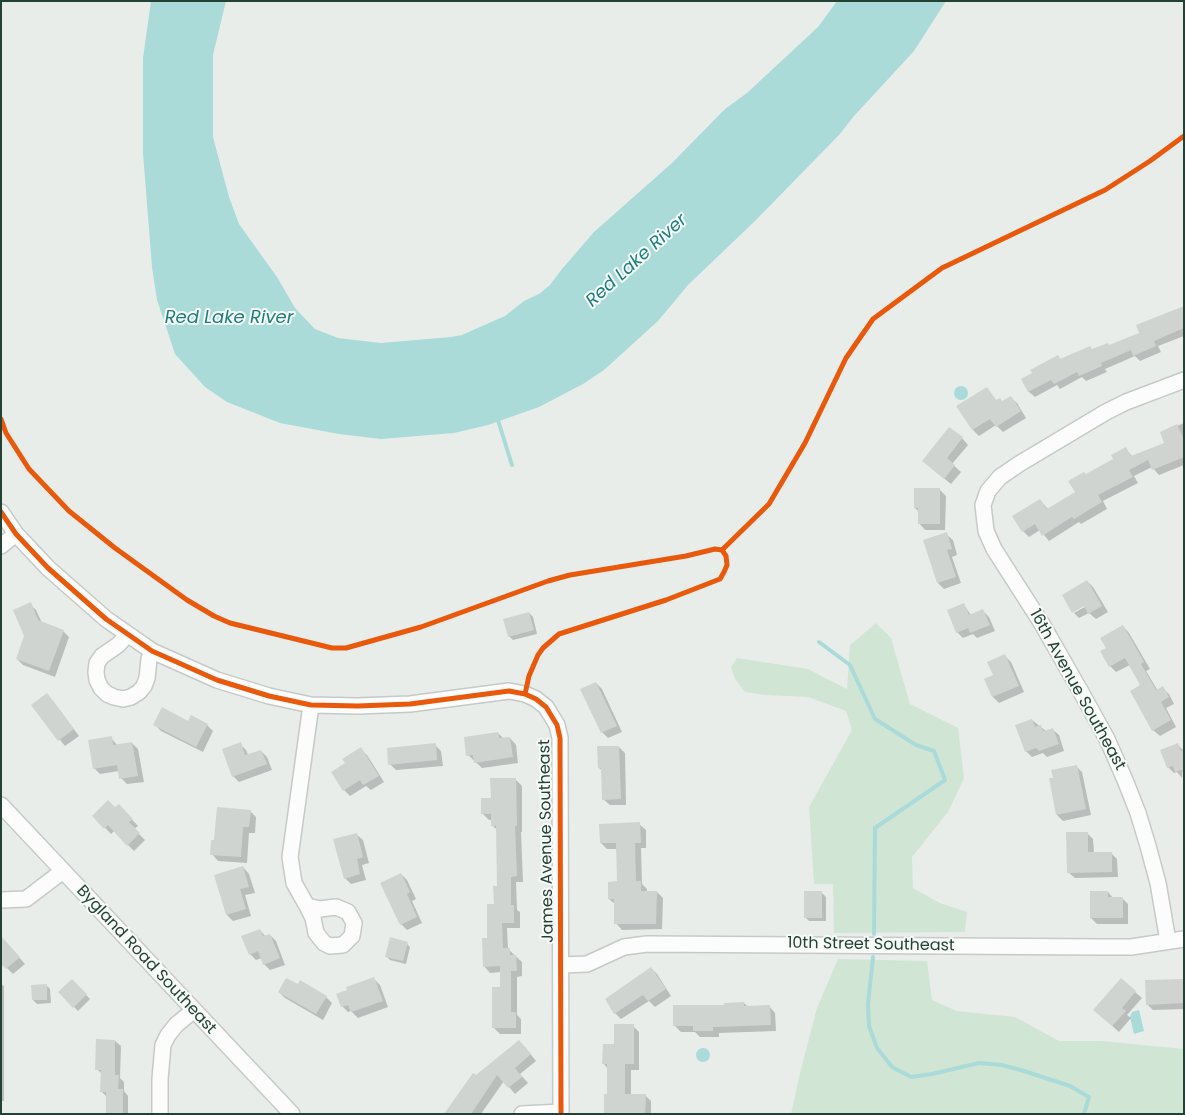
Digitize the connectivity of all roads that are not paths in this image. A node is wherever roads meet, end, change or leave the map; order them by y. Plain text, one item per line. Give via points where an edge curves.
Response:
1 (1184, 380) edge
2 (1, 512) edge
3 (16, 534) junction
4 (1, 546) edge
5 (126, 635) junction
6 (152, 651) junction
7 (311, 705) junction
8 (1, 805) edge
9 (63, 871) junction
10 (1, 900) edge
11 (307, 906) dead end
12 (1184, 939) edge
13 (1168, 941) junction
14 (562, 965) junction
15 (194, 1010) junction
16 (561, 1113) edge
17 (160, 1114) edge
18 (292, 1114) edge
19 (522, 1114) edge

1 - 13 street, 16th Avenue Southeast via 1106,412 1019,464 1000,477 988,491 983,505 986,531 994,548 1081,692 1125,780 1158,883
2 - 3 street, James Avenue Southeast
3 - 4 street
3 - 5 street, James Avenue Southeast via 48,568
5 - 6 street, James Avenue Southeast
5 - 6 street via 97,663 97,680 107,694 123,698 139,692 147,678
6 - 7 street, James Avenue Southeast via 217,680
7 - 11 street via 290,856 294,883
7 - 14 street, James Avenue Southeast via 410,704 509,691 531,696 546,707 557,724 560,738
8 - 9 street, Bygland Road Southeast
9 - 10 street via 26,899
9 - 15 street, Bygland Road Southeast
12 - 13 street, 10th Street Southeast
13 - 14 street, 10th Street Southeast via 1102,948 647,944 624,947 588,964
14 - 16 street, James Avenue Southeast
15 - 17 street via 176,1025 163,1045
15 - 18 street, Bygland Road Southeast
16 - 19 street, James Avenue Southeast

